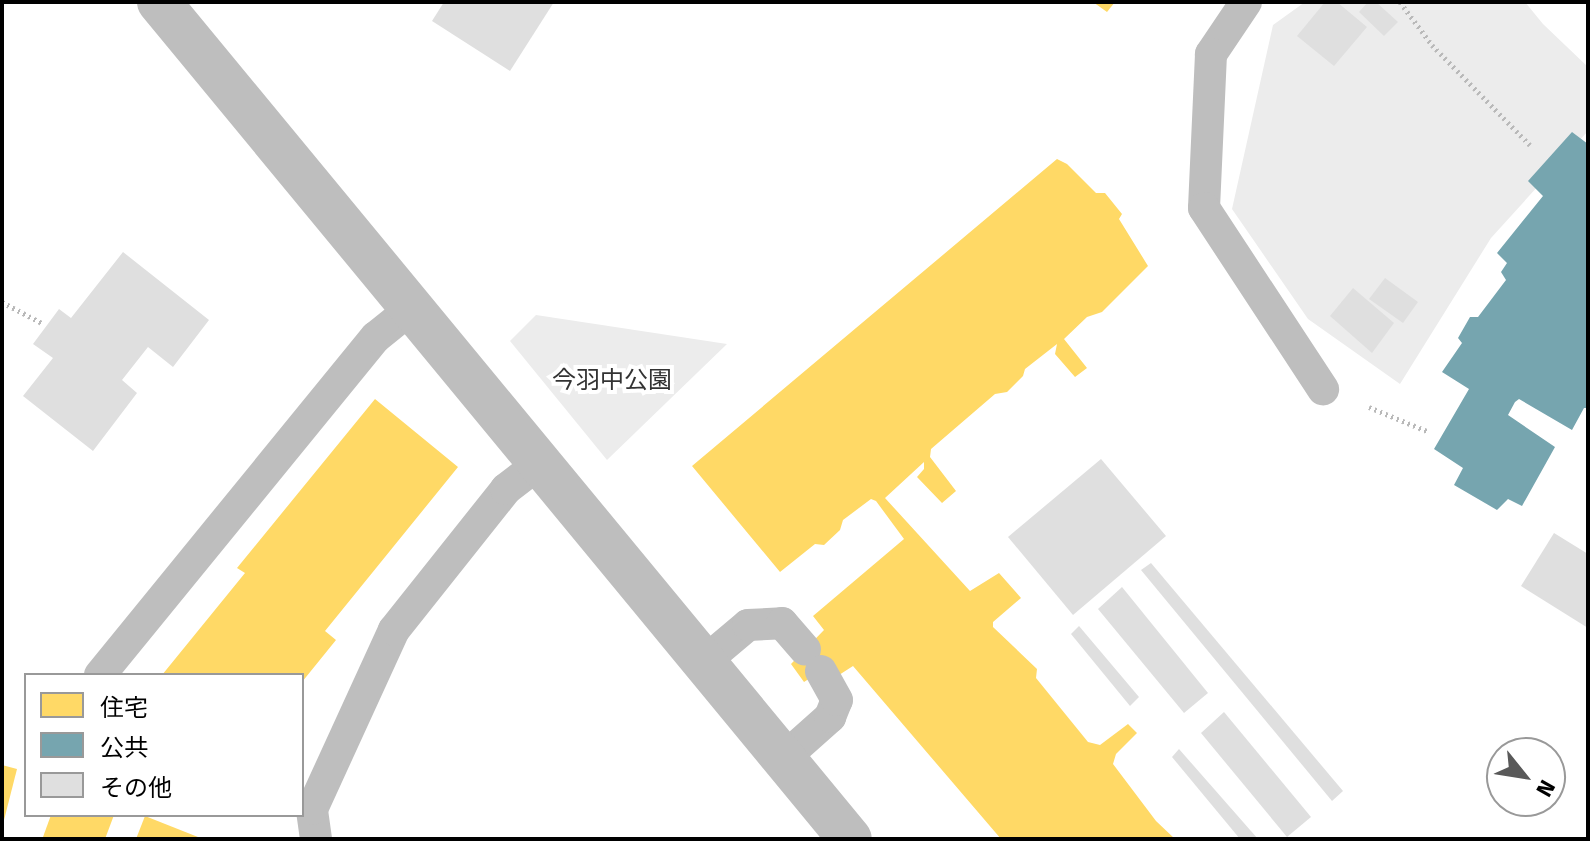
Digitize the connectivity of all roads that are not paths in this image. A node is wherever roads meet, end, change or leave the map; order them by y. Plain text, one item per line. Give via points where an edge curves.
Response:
1 (159, 2) edge
2 (1246, 2) edge
3 (412, 308) junction
4 (1323, 389) road end
5 (540, 463) junction
6 (704, 662) junction
7 (102, 673) edge
8 (784, 758) junction
9 (316, 839) edge
10 (850, 839) edge

1 - 3 street
2 - 4 lane via 1211,54 1204,208
3 - 5 street
3 - 7 lane via 376,337
5 - 6 street
5 - 9 lane via 506,489 394,630 312,809
6 - 8 street
6 - 8 lane via 748,625 782,623 813,660 837,700 830,717
8 - 10 street

